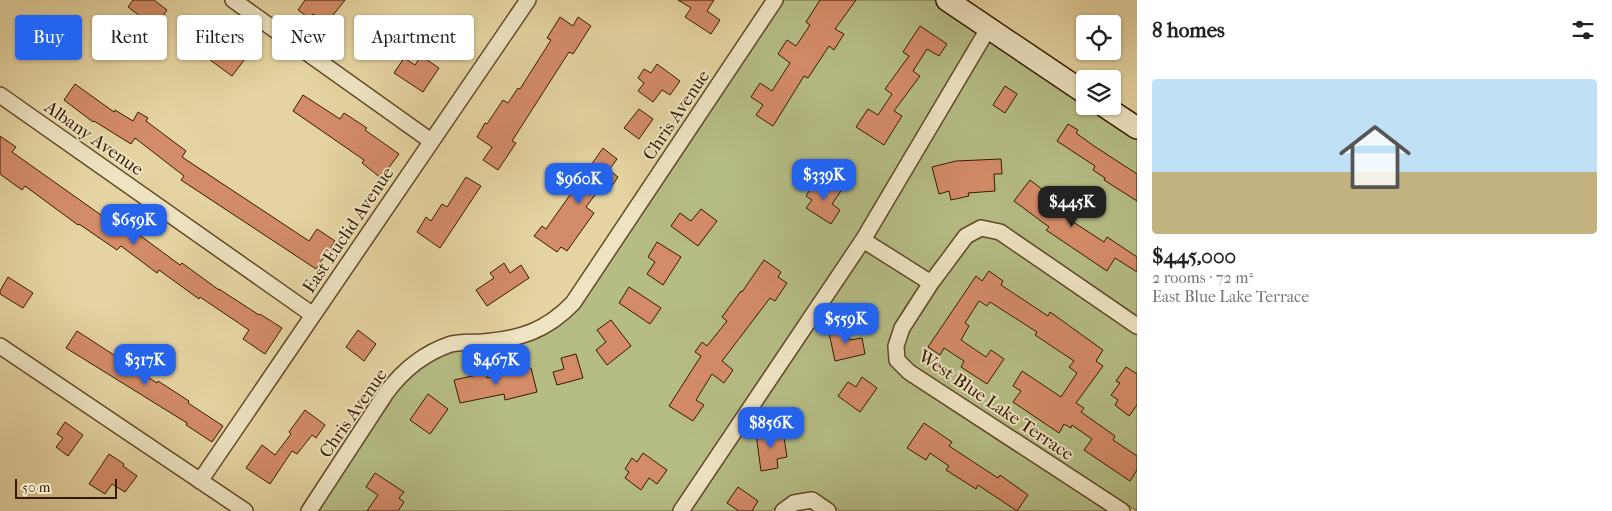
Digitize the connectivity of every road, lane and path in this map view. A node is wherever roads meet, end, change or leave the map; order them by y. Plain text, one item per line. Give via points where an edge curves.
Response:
1 (233, 0) edge
2 (528, 0) edge
3 (775, 0) edge
4 (947, 0) edge
5 (988, 29) junction
6 (1076, 88) edge
7 (0, 95) edge
8 (1118, 115) edge
9 (1137, 128) edge
10 (431, 142) junction
11 (863, 240) junction
12 (931, 283) junction
13 (313, 315) junction
14 (1137, 326) edge
15 (0, 346) edge
16 (200, 480) junction
17 (245, 511) edge
18 (309, 511) edge
19 (682, 511) edge
20 (782, 511) edge
21 (828, 511) edge
22 (1122, 511) edge

1 - 10 street
2 - 10 street, East Euclid Avenue
3 - 18 street, Chris Avenue via 573,303 561,316 530,334 451,344 419,359 386,393
4 - 5 main road
5 - 6 main road
5 - 11 street
7 - 13 street, Albany Avenue
8 - 9 main road
10 - 13 street, East Euclid Avenue
11 - 12 street
11 - 19 street
12 - 14 street via 966,236 982,228 1000,232
12 - 22 street, West Blue Lake Terrace via 902,328 896,346 897,360 909,372
13 - 16 street, East Euclid Avenue
15 - 16 street
16 - 17 street
20 - 21 street via 794,503 812,500

